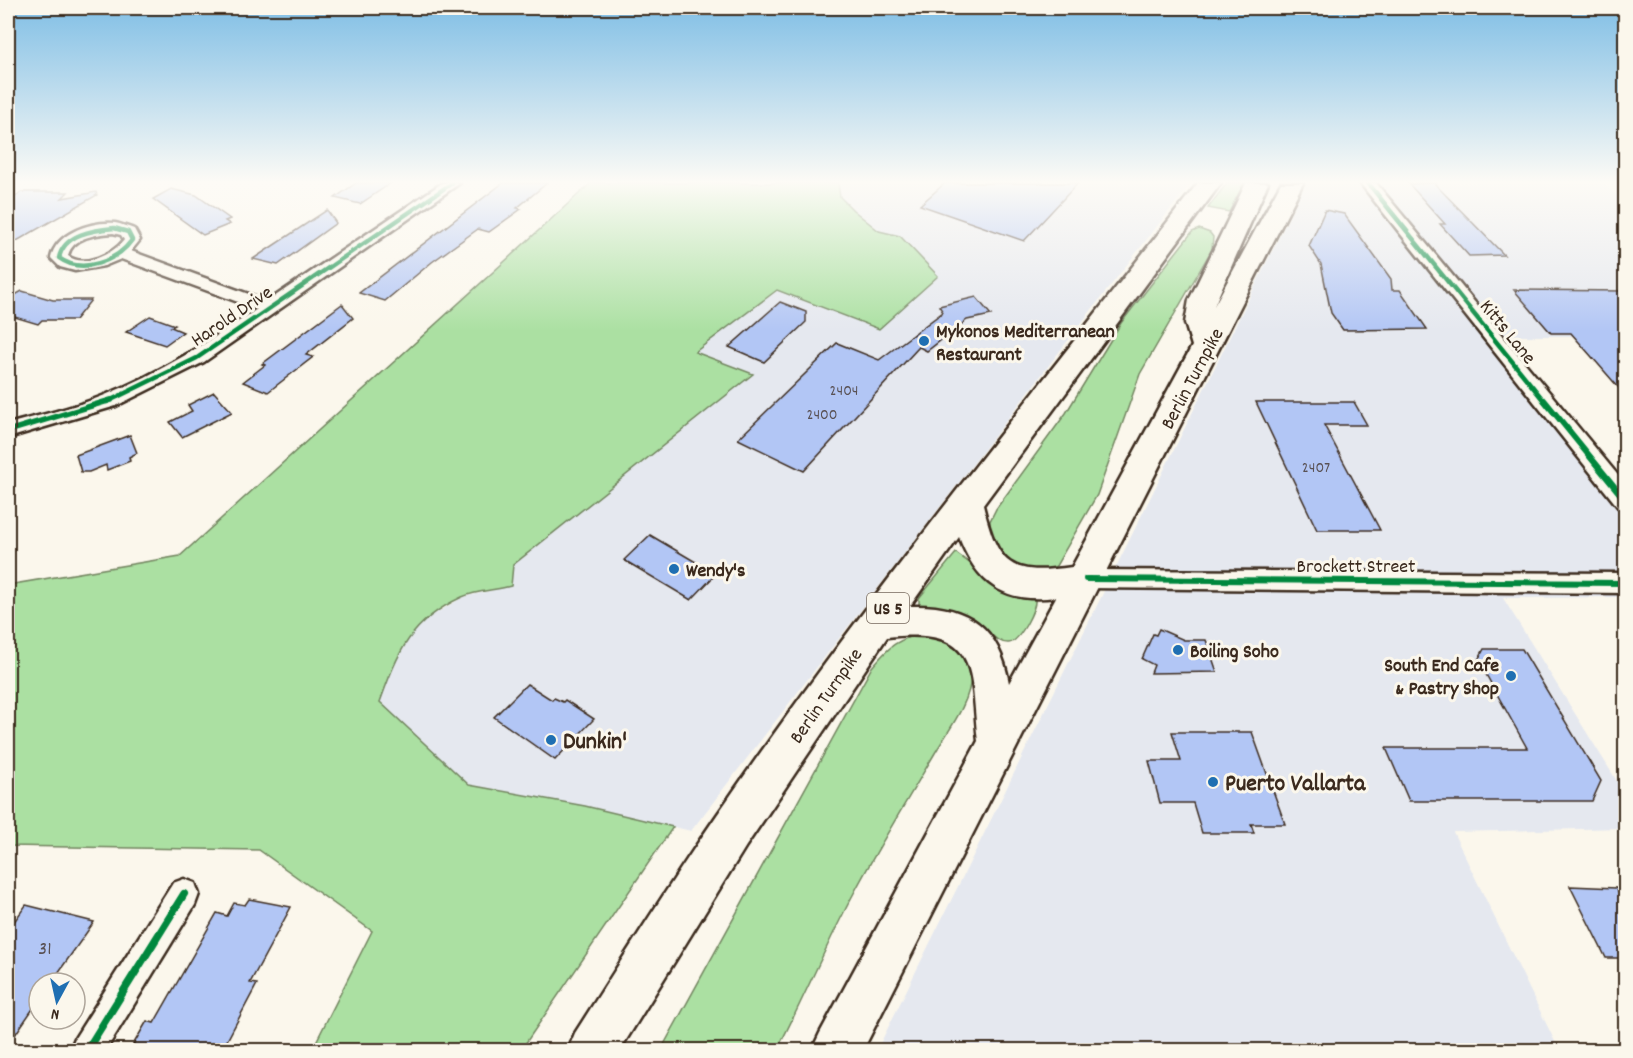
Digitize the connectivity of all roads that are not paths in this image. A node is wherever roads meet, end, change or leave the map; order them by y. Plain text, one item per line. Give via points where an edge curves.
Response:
1 (381, 232) edge
2 (1204, 232) edge
3 (1209, 232) edge
4 (1267, 232) edge
5 (1408, 232) edge
6 (120, 253) dead end
7 (271, 308) junction
8 (1207, 348) junction
9 (8, 431) edge
10 (1626, 501) edge
11 (966, 503) junction
12 (1086, 579) junction
13 (1626, 584) edge
14 (876, 624) junction
15 (998, 741) junction
16 (184, 894) dead end
17 (87, 1050) edge
18 (592, 1050) edge
19 (837, 1050) edge

1 - 7 street, Harold Drive
2 - 11 highway, Berlin Turnpike / US 5
3 - 8 highway via 1198,323
4 - 8 highway, Berlin Turnpike
5 - 10 street, Kitts Lane
6 - 7 street
7 - 9 street, Harold Drive via 198,358 140,388 74,413
8 - 12 highway, Berlin Turnpike
11 - 12 highway via 974,538 993,569 1011,580 1033,585
11 - 14 highway, Berlin Turnpike / US 5
12 - 13 street, Brockett Street
12 - 15 highway, Berlin Turnpike
14 - 15 highway via 912,618 937,622 962,631 980,647
14 - 18 highway, Berlin Turnpike / US 5 via 731,831
15 - 19 highway, Berlin Turnpike
16 - 17 street

